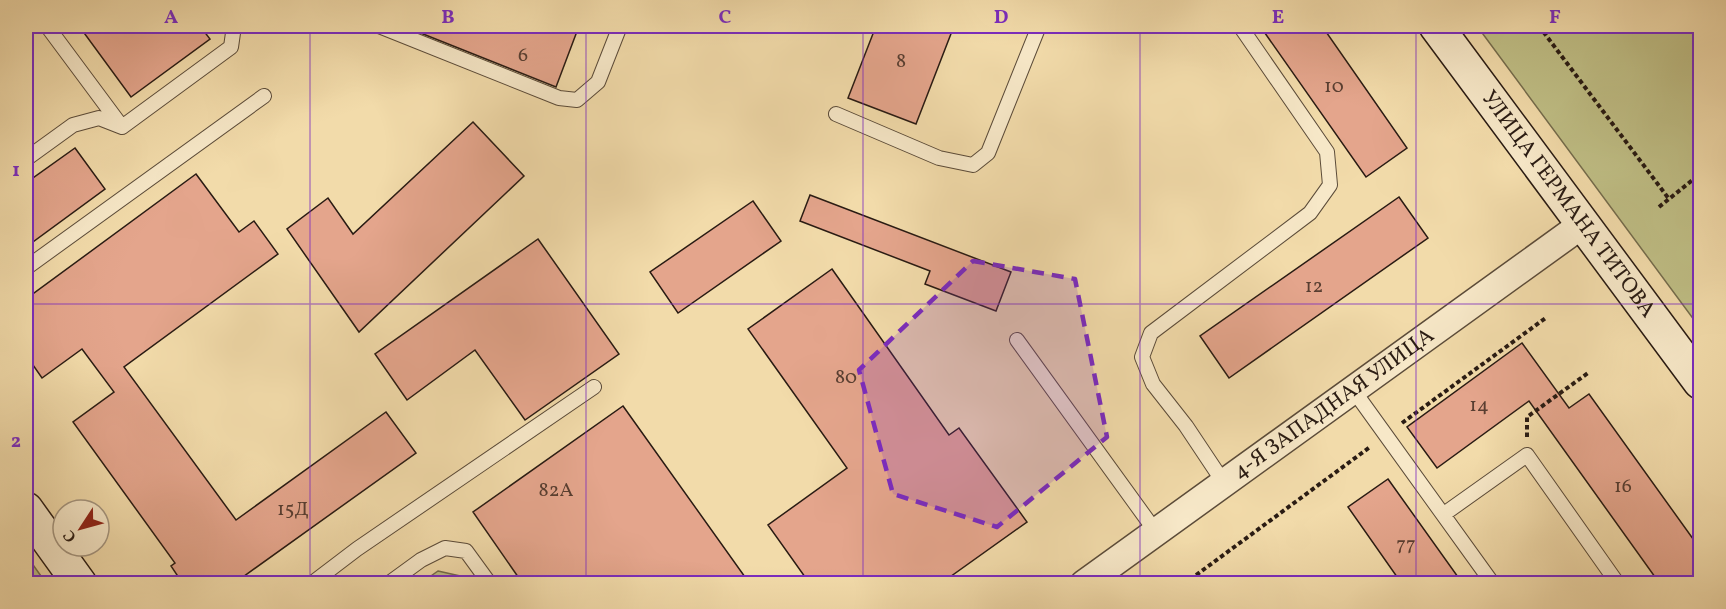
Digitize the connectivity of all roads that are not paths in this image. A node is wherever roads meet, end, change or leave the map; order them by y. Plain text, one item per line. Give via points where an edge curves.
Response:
1 (47, 26) edge
2 (234, 26) edge
3 (379, 26) edge
4 (620, 26) edge
5 (1039, 26) edge
6 (1240, 26) edge
7 (1436, 26) edge
8 (264, 96) dead end
9 (836, 114) dead end
10 (122, 127) junction
11 (26, 159) edge
12 (1583, 224) junction
13 (26, 268) edge
14 (1017, 340) dead end
15 (1701, 382) edge
16 (594, 387) dead end
17 (1354, 391) junction
18 (1224, 483) junction
19 (26, 509) edge
20 (1444, 514) junction
21 (1156, 532) junction
22 (80, 584) edge
23 (311, 584) edge
24 (388, 584) edge
25 (490, 584) edge
26 (1084, 584) edge
27 (1493, 584) edge
28 (1618, 584) edge

1 - 10 lane
2 - 10 lane via 231,46
3 - 4 lane via 559,98 576,99 598,82
5 - 9 lane via 988,153 973,165 939,158
6 - 18 lane via 1326,152 1330,184 1310,213 1151,333 1142,357 1153,384
7 - 12 street, УЛИЦА ГЕРМАНА ТИТОВА
8 - 13 lane
10 - 11 lane via 99,118 73,125
12 - 15 street, УЛИЦА ГЕРМАНА ТИТОВА
12 - 17 street, 4-Я ЗАПАДНАЯ УЛИЦА
14 - 21 lane
16 - 23 lane
17 - 18 street, 4-Я ЗАПАДНАЯ УЛИЦА
17 - 20 lane
18 - 21 street, 4-Я ЗАПАДНАЯ УЛИЦА
19 - 22 street
20 - 27 lane
20 - 28 lane via 1527,455
21 - 26 street, 4-Я ЗАПАДНАЯ УЛИЦА
24 - 25 lane via 445,548 466,551

